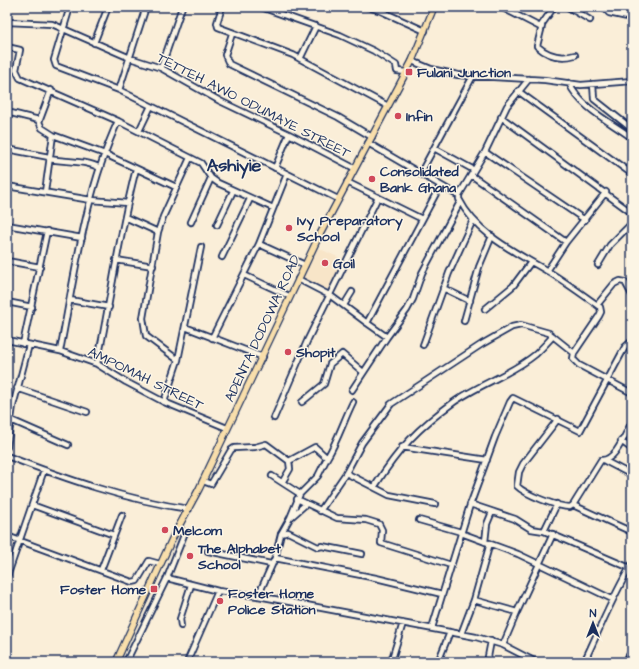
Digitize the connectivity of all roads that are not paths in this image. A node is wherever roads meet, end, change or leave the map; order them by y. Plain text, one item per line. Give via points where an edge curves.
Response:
1 (70, 7) edge
2 (108, 7) edge
3 (146, 7) edge
4 (182, 7) edge
5 (222, 7) edge
6 (261, 7) edge
7 (368, 7) edge
8 (434, 7) edge
9 (501, 7) edge
10 (554, 7) edge
11 (568, 7) edge
12 (604, 7) edge
13 (381, 9) edge
14 (632, 18) edge
15 (590, 20) dead end
16 (8, 22) edge
17 (316, 26) junction
18 (542, 26) junction
19 (7, 28) edge
20 (64, 31) junction
21 (425, 31) junction
22 (232, 34) junction
23 (94, 43) junction
24 (7, 47) edge
25 (575, 55) dead end
26 (130, 58) junction
27 (300, 59) junction
28 (412, 61) junction
29 (161, 68) junction
30 (406, 72) junction
31 (473, 76) junction
32 (529, 79) junction
33 (632, 81) edge
34 (569, 83) junction
35 (593, 84) junction
36 (52, 90) junction
37 (119, 90) junction
38 (518, 91) junction
39 (151, 106) junction
40 (388, 106) junction
41 (7, 112) edge
42 (501, 117) junction
43 (39, 120) junction
44 (118, 121) junction
45 (632, 129) edge
46 (139, 131) junction
47 (289, 134) junction
48 (53, 135) junction
49 (372, 137) junction
50 (632, 138) edge
51 (368, 143) junction
52 (434, 148) junction
53 (7, 149) edge
54 (484, 152) junction
55 (105, 154) junction
56 (49, 158) junction
57 (190, 158) junction
58 (100, 168) junction
59 (275, 168) junction
60 (354, 168) junction
61 (136, 169) junction
62 (474, 170) junction
63 (287, 174) junction
64 (420, 174) junction
65 (632, 174) edge
66 (471, 175) junction
67 (211, 178) junction
68 (347, 182) junction
69 (7, 186) edge
70 (440, 186) junction
71 (176, 187) junction
72 (233, 191) junction
73 (45, 192) junction
74 (606, 192) junction
75 (378, 197) junction
76 (250, 199) junction
77 (338, 199) junction
78 (460, 199) junction
79 (91, 200) junction
80 (128, 203) junction
81 (273, 208) junction
82 (632, 213) edge
83 (125, 216) junction
84 (422, 219) junction
85 (473, 220) junction
86 (585, 220) junction
87 (191, 222) dead end
88 (632, 223) edge
89 (7, 224) edge
90 (217, 225) dead end
91 (47, 231) junction
92 (158, 232) junction
93 (492, 236) junction
94 (82, 238) junction
95 (566, 242) junction
96 (259, 244) junction
97 (201, 247) dead end
98 (222, 257) dead end
99 (116, 260) junction
100 (7, 261) edge
101 (531, 262) junction
102 (305, 265) junction
103 (598, 265) dead end
104 (153, 266) junction
105 (40, 267) junction
106 (547, 271) junction
107 (244, 276) junction
108 (298, 279) junction
109 (443, 288) junction
110 (352, 292) dead end
111 (632, 295) edge
112 (289, 296) junction
113 (331, 296) junction
114 (70, 300) junction
115 (470, 300) junction
116 (7, 302) edge
117 (344, 305) junction
118 (597, 305) junction
119 (32, 307) junction
120 (109, 307) junction
121 (485, 309) dead end
122 (464, 321) dead end
123 (367, 323) junction
124 (185, 327) junction
125 (553, 336) junction
126 (387, 337) junction
127 (212, 338) junction
128 (7, 340) edge
129 (632, 342) edge
130 (23, 344) junction
131 (29, 345) junction
132 (423, 345) dead end
133 (60, 351) junction
134 (574, 353) junction
135 (263, 357) junction
136 (178, 360) junction
137 (97, 364) junction
138 (363, 372) junction
139 (609, 380) junction
140 (17, 388) junction
141 (352, 390) dead end
142 (632, 393) edge
143 (164, 402) junction
144 (302, 402) dead end
145 (353, 402) dead end
146 (7, 405) edge
147 (13, 406) junction
148 (87, 412) dead end
149 (274, 418) dead end
150 (558, 419) junction
151 (11, 420) junction
152 (632, 422) edge
153 (227, 428) junction
154 (621, 441) junction
155 (68, 445) dead end
156 (7, 447) edge
157 (402, 447) junction
158 (632, 449) edge
159 (7, 456) edge
160 (327, 458) junction
161 (487, 460) junction
162 (289, 461) junction
163 (605, 461) junction
164 (44, 470) junction
165 (346, 473) junction
166 (632, 475) edge
167 (272, 476) dead end
168 (203, 481) junction
169 (283, 481) junction
170 (375, 486) junction
171 (300, 494) junction
172 (297, 499) junction
173 (306, 504) junction
174 (435, 504) dead end
175 (470, 504) junction
176 (557, 504) junction
177 (32, 505) junction
178 (573, 505) junction
179 (188, 509) junction
180 (320, 511) junction
181 (492, 512) junction
182 (122, 515) dead end
183 (290, 518) junction
184 (419, 520) dead end
185 (180, 526) junction
186 (544, 531) junction
187 (461, 532) junction
188 (632, 532) edge
189 (281, 534) junction
190 (553, 534) junction
191 (114, 535) junction
192 (7, 536) edge
193 (20, 541) junction
194 (488, 542) junction
195 (208, 551) dead end
196 (362, 554) dead end
197 (275, 558) junction
198 (539, 563) junction
199 (160, 564) junction
200 (271, 564) junction
201 (451, 565) junction
202 (630, 569) edge
203 (101, 570) junction
204 (7, 577) edge
205 (167, 578) junction
206 (191, 585) junction
207 (218, 591) junction
208 (442, 594) junction
209 (258, 596) junction
210 (474, 600) junction
211 (612, 600) junction
212 (516, 612) junction
213 (403, 623) junction
214 (181, 626) dead end
215 (432, 628) junction
216 (450, 632) junction
217 (461, 634) junction
218 (491, 641) junction
219 (503, 645) junction
220 (632, 651) edge
221 (116, 662) edge
222 (126, 662) edge
223 (187, 662) edge
224 (392, 662) edge
225 (438, 662) edge
226 (487, 662) edge
227 (536, 662) edge
228 (584, 662) edge
229 (625, 662) edge

1 - 20 street
2 - 23 street
3 - 26 street
4 - 29 street
5 - 22 street via 218,27
6 - 17 street
7 - 13 street
8 - 21 main road, ADENTA DODOWA ROAD
9 - 18 street via 538,27
10 - 18 street
11 - 15 street
12 - 14 street via 608,12
13 - 21 street
16 - 19 street
16 - 20 street, TETTEH AWO ODUMAYE STREET via 52,24
17 - 27 street
17 - 30 street via 374,51 396,65 397,70
18 - 25 street via 537,46 543,52 560,57
20 - 23 street, TETTEH AWO ODUMAYE STREET
20 - 37 street via 54,60 56,66
21 - 28 main road, ADENTA DODOWA ROAD
22 - 27 street
22 - 49 street via 225,55 230,64 338,117
23 - 26 street, TETTEH AWO ODUMAYE STREET
24 - 36 street via 20,50 16,70 18,76
26 - 29 street, TETTEH AWO ODUMAYE STREET
26 - 37 street
27 - 40 street
28 - 30 main road, ADENTA DODOWA ROAD
28 - 31 street via 447,73
29 - 47 street, TETTEH AWO ODUMAYE STREET via 220,101
30 - 40 main road, ADENTA DODOWA ROAD
31 - 32 street
31 - 52 street
32 - 34 street
32 - 38 street
33 - 35 street
34 - 35 street
34 - 50 street via 574,93 589,108
35 - 45 street via 594,99
36 - 43 street
36 - 44 street
37 - 39 street
38 - 42 street
38 - 65 street
39 - 46 street
39 - 59 street
40 - 49 main road, ADENTA DODOWA ROAD
41 - 43 street
42 - 54 street
42 - 74 street
43 - 48 street via 42,128
44 - 46 street
44 - 55 street
46 - 57 street
47 - 59 street
47 - 60 street, TETTEH AWO ODUMAYE STREET
48 - 55 street
48 - 56 street
49 - 51 main road, ADENTA DODOWA ROAD
51 - 60 main road, ADENTA DODOWA ROAD
51 - 64 street
52 - 62 street
52 - 64 street
53 - 56 street
54 - 62 street
54 - 86 street
55 - 58 street
55 - 61 street
56 - 58 street via 70,163 88,163
56 - 73 street
57 - 67 street via 201,163
57 - 71 street
58 - 79 street
59 - 63 street
60 - 68 main road, ADENTA DODOWA ROAD
61 - 71 street
61 - 80 street
62 - 66 street
63 - 77 street
63 - 81 street
64 - 70 street
66 - 78 street
66 - 95 street
67 - 72 street
67 - 87 street
68 - 75 street
68 - 77 main road, ADENTA DODOWA ROAD
69 - 73 street
70 - 78 street
70 - 84 street
71 - 92 street
72 - 76 street
72 - 90 street
73 - 79 street
74 - 82 street
74 - 86 street
75 - 84 street
75 - 113 street
76 - 81 street
76 - 98 street
77 - 102 main road, ADENTA DODOWA ROAD
78 - 85 street
78 - 126 street via 422,273 407,310
79 - 80 street
79 - 94 street
80 - 83 street
81 - 96 street
83 - 92 street
83 - 99 street
84 - 123 street
85 - 93 street
85 - 109 street
86 - 95 street
88 - 103 street via 610,245
89 - 91 street
91 - 94 street
91 - 105 street
92 - 104 street
93 - 101 street
93 - 115 street via 479,267
94 - 114 street
95 - 106 street
96 - 102 street
96 - 107 street
97 - 124 street
99 - 104 street
99 - 120 street
100 - 105 street
101 - 106 street
101 - 121 street via 513,286
102 - 108 main road, ADENTA DODOWA ROAD
104 - 136 street via 143,318 146,336
105 - 119 street
106 - 118 street
107 - 112 street
107 - 127 street
108 - 112 main road, ADENTA DODOWA ROAD
108 - 113 street
109 - 115 street
109 - 132 street
110 - 117 street
111 - 118 street via 625,282 620,280
112 - 135 main road, ADENTA DODOWA ROAD
113 - 117 street
113 - 149 street via 308,339
114 - 120 street
114 - 133 street
115 - 122 street
116 - 119 street
117 - 123 street
118 - 134 street via 601,310 599,316
119 - 130 street
120 - 137 street
123 - 126 street
124 - 127 street
124 - 136 street
125 - 134 street
125 - 157 street via 536,354 520,365 454,403
125 - 165 street via 521,325 515,326 482,344 393,402 362,443
126 - 138 street
127 - 135 street
128 - 130 street, AMPOMAH STREET
129 - 139 street via 626,347
130 - 131 street, AMPOMAH STREET
131 - 133 street, AMPOMAH STREET
131 - 140 street
133 - 137 street, AMPOMAH STREET
134 - 139 street via 573,359 579,365
135 - 153 main road, ADENTA DODOWA ROAD
136 - 143 street
137 - 143 street, AMPOMAH STREET
138 - 141 street
138 - 144 street via 342,354 330,364 324,384
139 - 142 street
139 - 150 street via 580,431
140 - 147 street
140 - 148 street
143 - 153 street, AMPOMAH STREET
145 - 160 street
146 - 147 street
147 - 151 street
150 - 161 street via 513,398
150 - 176 street via 522,464 517,483 519,488 526,492
151 - 155 street
151 - 156 street
152 - 154 street
153 - 168 main road, ADENTA DODOWA ROAD
154 - 158 street
154 - 163 street via 610,458
157 - 161 street
157 - 170 street
159 - 164 street
160 - 162 street via 315,447
160 - 171 street via 318,476
161 - 175 street
162 - 168 street via 266,444 255,448 234,448 211,484
162 - 169 street via 290,469
163 - 166 street
163 - 178 street via 601,460
164 - 177 street
164 - 179 street via 80,484
165 - 170 street
165 - 180 street
167 - 169 street
168 - 179 main road, ADENTA DODOWA ROAD
169 - 171 street
170 - 174 street via 389,495
171 - 172 street
172 - 173 street
172 - 183 street
173 - 180 street
173 - 183 street
175 - 181 street
175 - 187 street
176 - 178 street via 570,507
176 - 186 street
177 - 191 street
177 - 193 street
178 - 188 street
179 - 185 main road, ADENTA DODOWA ROAD
180 - 201 street via 337,518 366,520 379,524 382,528 381,543
181 - 186 street via 516,519 531,529
181 - 194 street via 487,524
182 - 191 street
183 - 189 street
184 - 187 street
185 - 199 main road, ADENTA DODOWA ROAD
185 - 205 street via 184,535
186 - 190 street
187 - 194 street
187 - 201 street
189 - 196 street via 288,532 318,547
189 - 197 street
190 - 198 street
190 - 202 street
191 - 203 street
192 - 193 street
193 - 203 street
193 - 204 street
194 - 198 street
194 - 210 street
195 - 200 street
197 - 200 street
197 - 208 street
198 - 211 street
198 - 212 street
199 - 203 street via 149,561 134,582
199 - 221 main road, ADENTA DODOWA ROAD
200 - 209 street
201 - 208 street
202 - 211 street
205 - 206 street
205 - 222 street
206 - 207 street
206 - 214 street via 180,620
207 - 209 street
207 - 223 street
208 - 215 street
209 - 213 street
210 - 212 street
210 - 217 street
211 - 228 street
212 - 219 street
213 - 215 street
213 - 224 street
215 - 216 street
216 - 217 street
216 - 225 street
217 - 218 street
218 - 219 street
218 - 226 street
219 - 227 street
220 - 229 street

